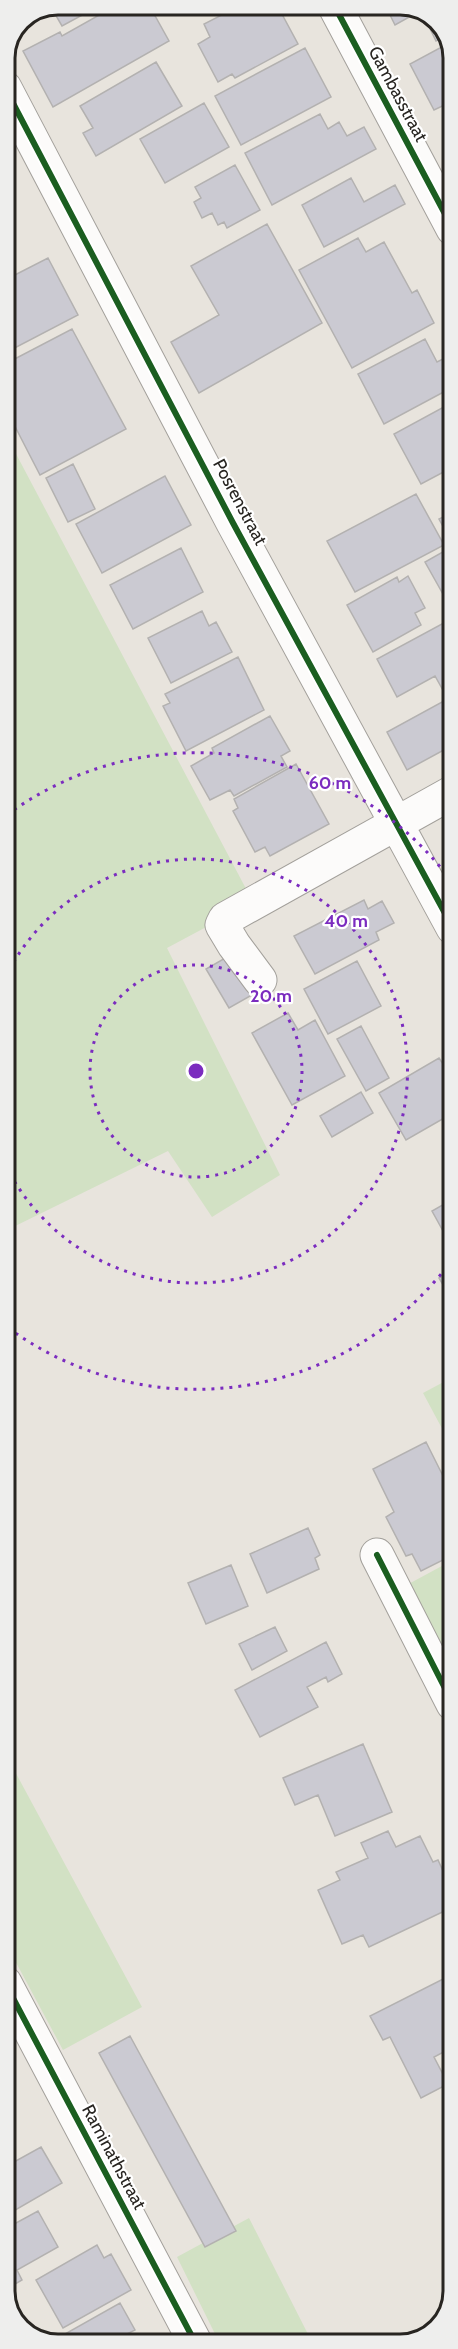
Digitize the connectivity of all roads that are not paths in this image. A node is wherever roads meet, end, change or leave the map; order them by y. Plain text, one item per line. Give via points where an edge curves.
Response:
1 (339, 15) edge
2 (15, 109) edge
3 (443, 210) edge
4 (443, 798) edge
5 (397, 823) junction
6 (443, 909) edge
7 (260, 980) dead end
8 (376, 1554) dead end
9 (443, 1685) edge
10 (15, 2002) edge
11 (191, 2334) edge

1 - 3 street, Gambasstraat
2 - 5 street, Posrenstraat via 233,523
4 - 5 street
5 - 6 street, Posrenstraat
5 - 7 street via 225,919 222,925
8 - 9 street
10 - 11 street, Raminathstraat

